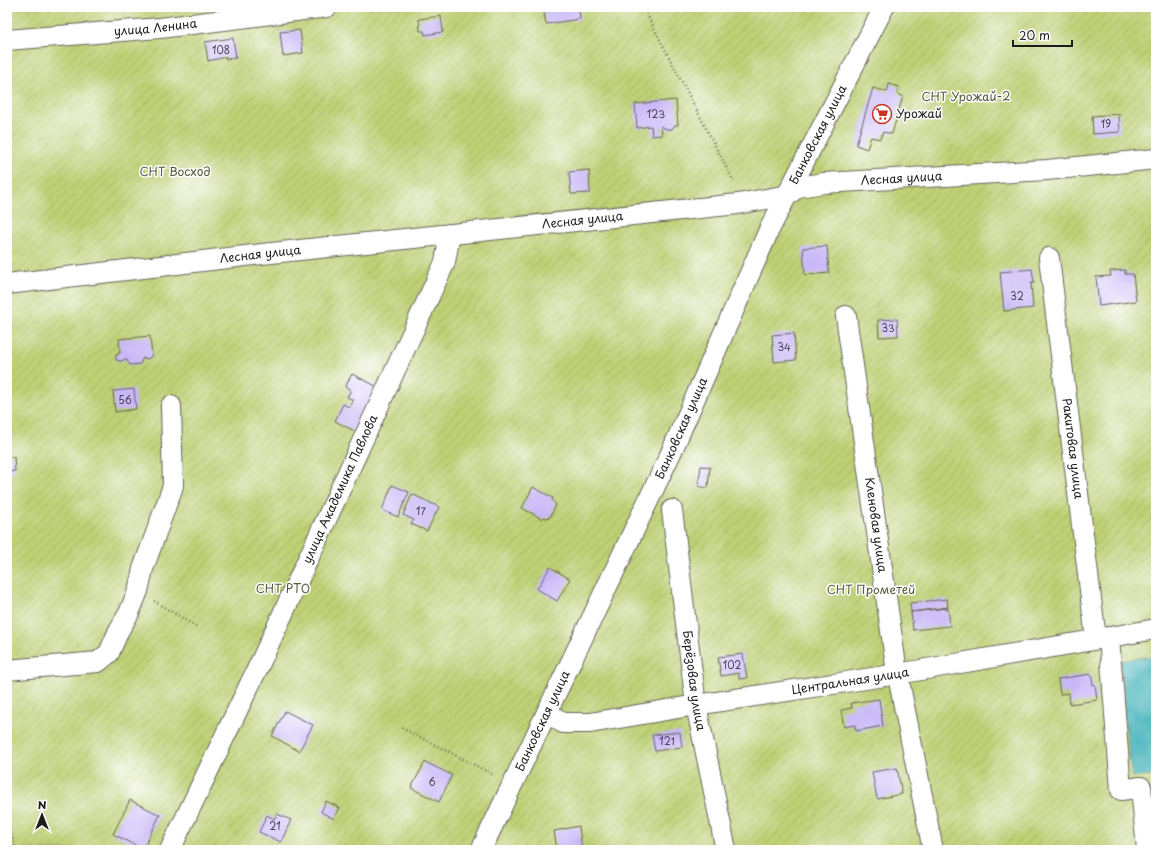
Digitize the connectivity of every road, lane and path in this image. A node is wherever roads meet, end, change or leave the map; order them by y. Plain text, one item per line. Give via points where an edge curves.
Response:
1 (327, 7) edge
2 (643, 7) edge
3 (884, 7) edge
4 (7, 40) edge
5 (1156, 159) edge
6 (788, 195) junction
7 (745, 203) junction
8 (450, 234) junction
9 (1049, 258) dead end
10 (7, 284) edge
11 (846, 316) dead end
12 (171, 406) dead end
13 (672, 510) dead end
14 (138, 591) junction
15 (197, 627) dead end
16 (1156, 629) edge
17 (1102, 638) junction
18 (7, 670) edge
19 (898, 674) junction
20 (696, 705) junction
21 (547, 712) junction
22 (402, 728) dead end
23 (492, 774) dead end
24 (7, 823) edge
25 (14, 850) edge
26 (170, 850) edge
27 (481, 850) edge
28 (726, 850) edge
29 (933, 850) edge
30 (1148, 850) edge

1 - 4 street, улица Ленина via 160,28
2 - 7 path
3 - 6 street, Банковская улица
5 - 6 street, Лесная улица via 1047,170 824,183 798,187
6 - 7 street, Лесная улица
6 - 21 street, Банковская улица via 769,230 670,455
7 - 8 street, Лесная улица
8 - 10 street, Лесная улица
8 - 26 street, улица Академика Павлова via 446,262 262,659
9 - 17 street, Ракитовая улица
11 - 19 street, Кленовая улица
12 - 14 street via 173,486 143,569
13 - 20 street, Берёзовая улица
14 - 15 path
14 - 18 street via 109,653 98,662
16 - 17 street, Центральная улица
17 - 19 street, Центральная улица
17 - 30 street, Ракитовая улица via 1121,790 1142,787
19 - 20 street, Центральная улица
19 - 29 street, Кленовая улица
20 - 21 street, Центральная улица via 590,723 563,723
20 - 28 street, Берёзовая улица
21 - 27 street, Банковская улица
22 - 23 path
24 - 25 path via 15,845

